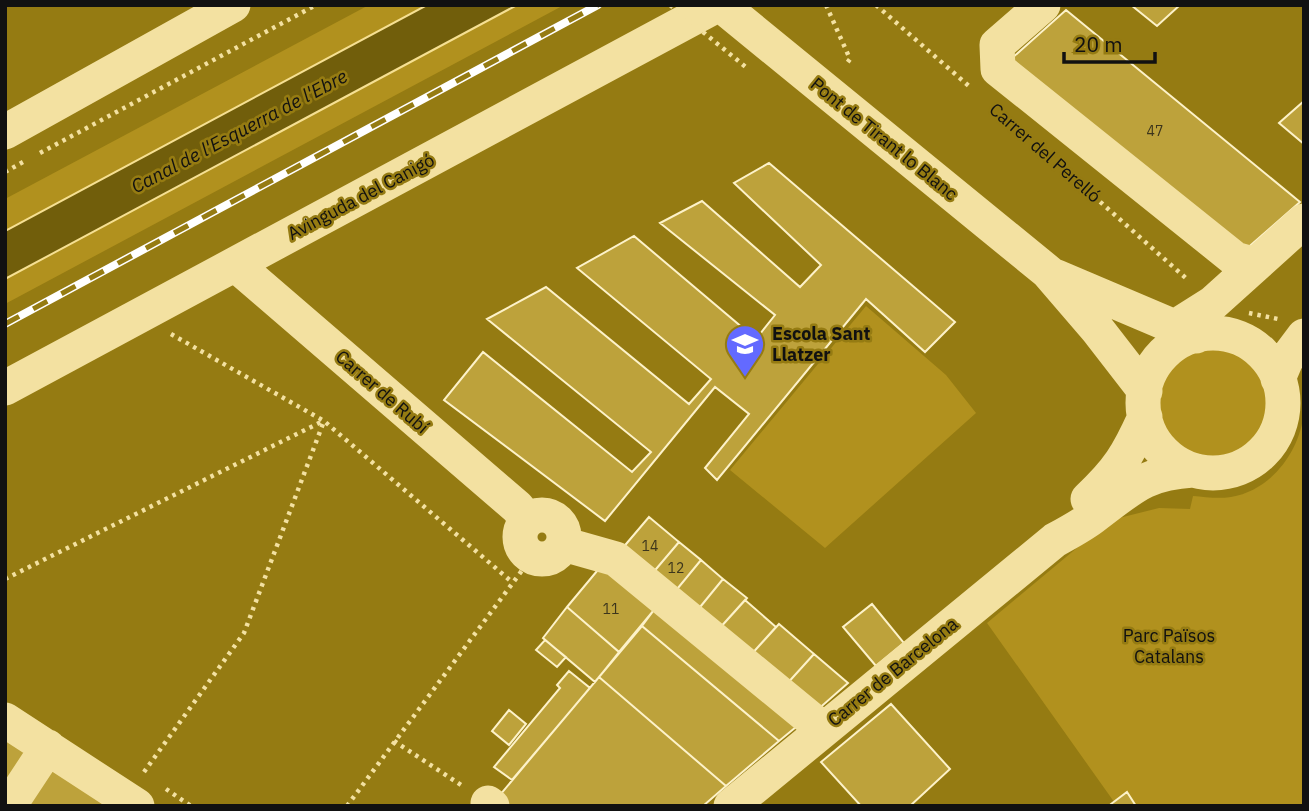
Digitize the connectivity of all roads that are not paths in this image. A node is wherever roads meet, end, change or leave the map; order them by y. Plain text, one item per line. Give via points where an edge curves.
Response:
1 (233, 5) edge
2 (719, 5) edge
3 (1043, 5) edge
4 (200, 16) edge
5 (5, 132) edge
6 (1304, 221) edge
7 (1253, 264) junction
8 (236, 265) junction
9 (1048, 272) junction
10 (1297, 326) edge
11 (1185, 332) junction
12 (1278, 379) junction
13 (5, 388) edge
14 (1145, 404) junction
15 (1193, 470) junction
16 (1055, 540) junction
17 (5, 720) edge
18 (823, 729) junction
19 (48, 747) junction
20 (132, 802) edge
21 (9, 806) edge
22 (731, 806) edge

1 - 4 street
2 - 8 street, Avinguda del Canigó
2 - 9 street, Pont de Tirant lo Blanc via 757,55
3 - 7 street, Carrer del Perelló via 997,46 998,69 1235,259
4 - 5 street
6 - 7 street
7 - 11 street
8 - 13 street, Avinguda del Canigó
8 - 18 street, Carrer de Rubí via 517,507 528,520 520,530 524,552 536,561 616,559
9 - 11 street
9 - 14 street via 1097,329
10 - 12 street
11 - 12 street via 1226,335 1245,342 1262,354
11 - 14 street via 1151,372
12 - 15 street via 1282,412 1277,433 1264,451 1237,469
14 - 15 street via 1154,441 1171,459
14 - 16 street, Carrer de Barcelona via 1129,451
15 - 16 street, Carrer de Barcelona via 1149,477
16 - 18 street, Carrer de Barcelona
17 - 19 street
18 - 22 street, Carrer de Barcelona
19 - 20 street
19 - 21 street

